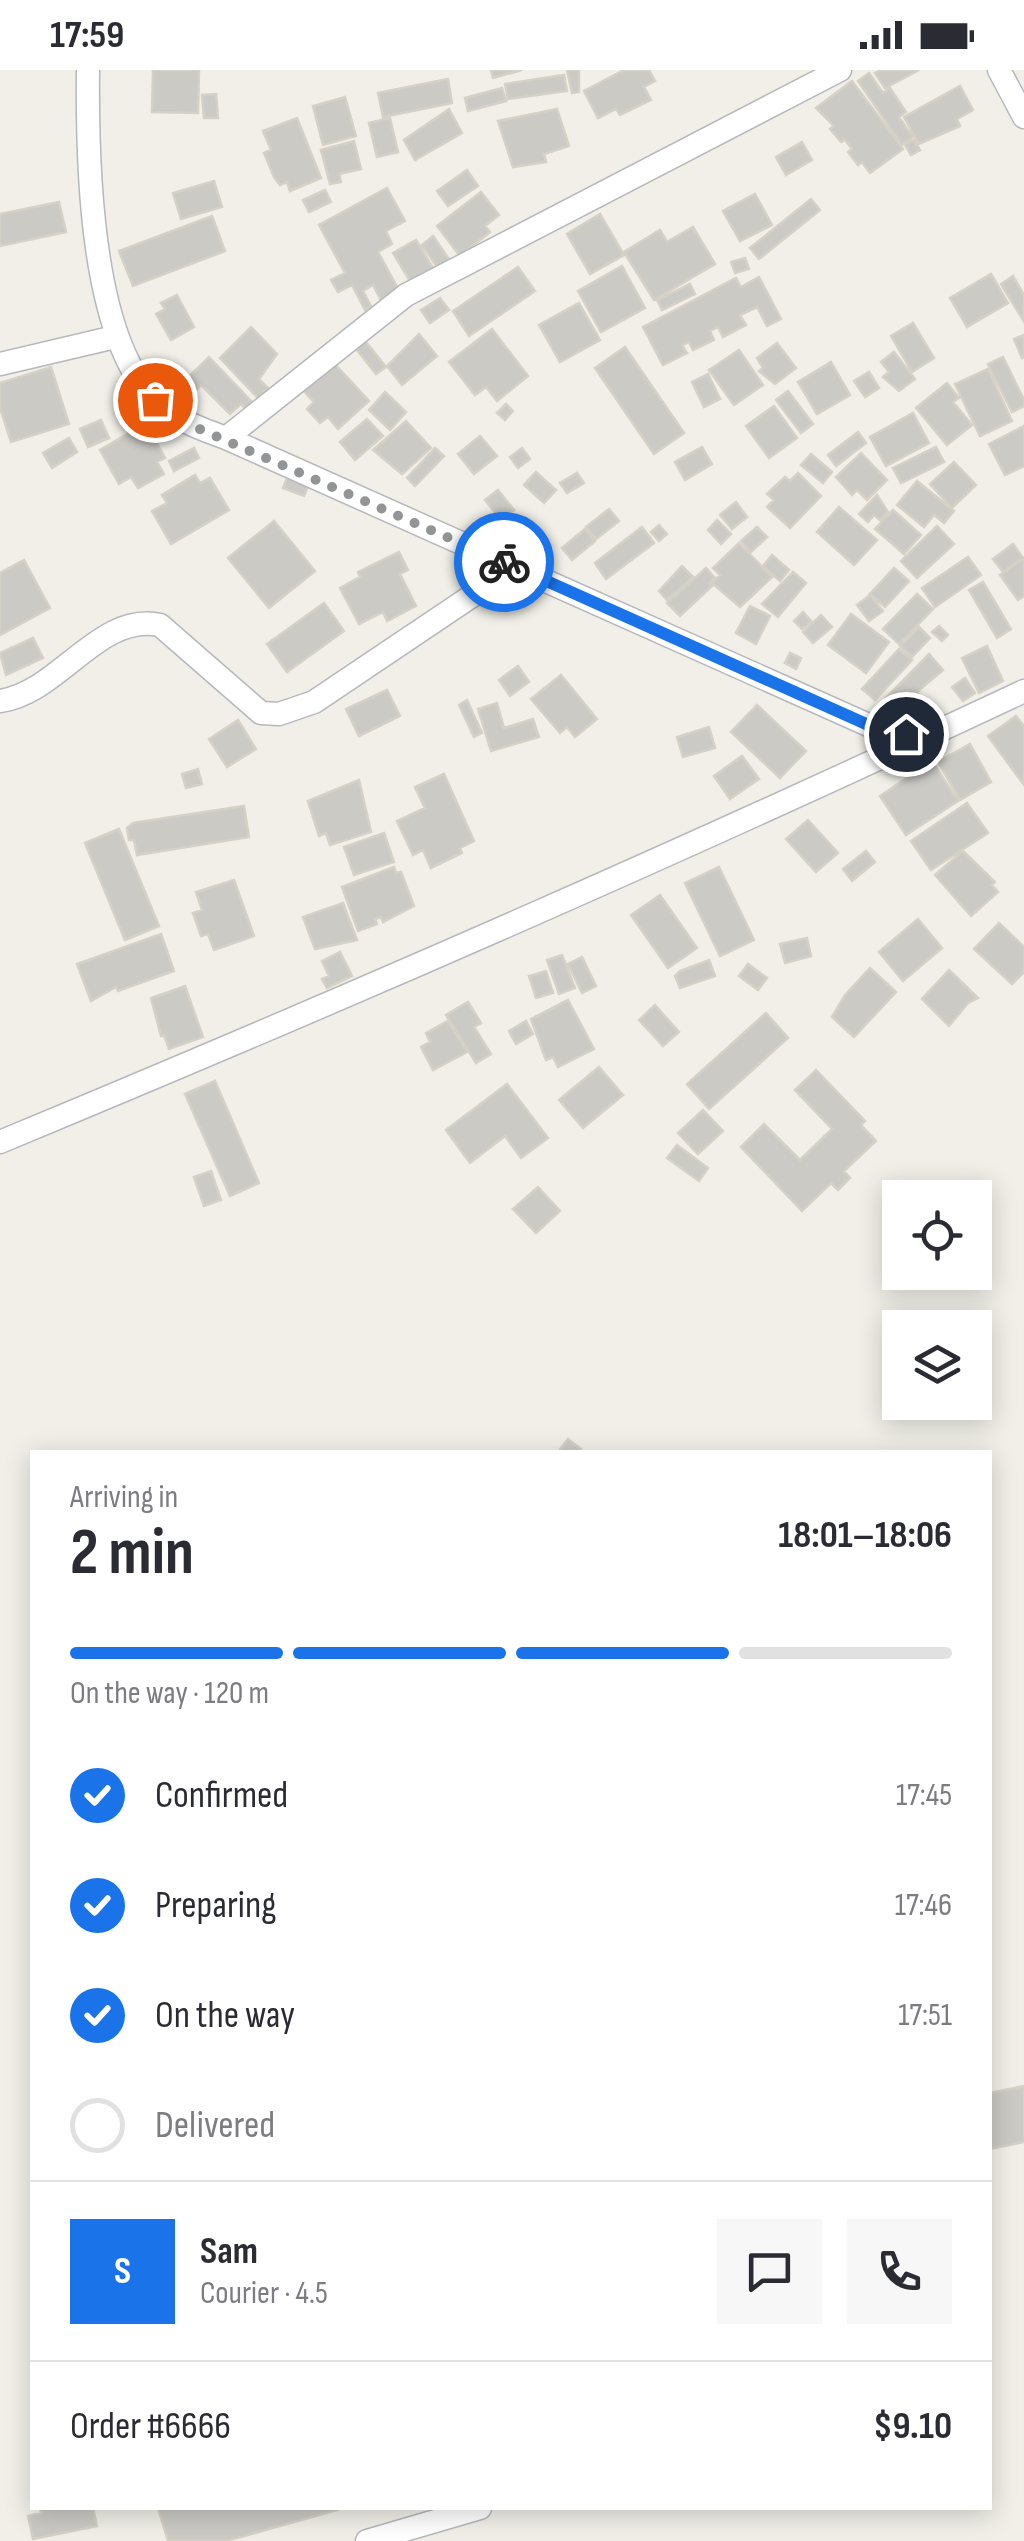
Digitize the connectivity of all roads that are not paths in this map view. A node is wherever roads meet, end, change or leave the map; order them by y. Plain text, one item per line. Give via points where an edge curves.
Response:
1 (88, 70) edge
2 (840, 70) edge
3 (999, 70) edge
4 (1024, 117) edge
5 (114, 337) junction
6 (0, 364) edge
7 (226, 438) junction
8 (515, 567) junction
9 (1024, 691) edge
10 (0, 701) edge
11 (928, 736) junction
12 (0, 1142) edge
13 (473, 2510) edge
14 (367, 2541) edge

1 - 5 street via 90,174
2 - 7 street via 406,296
3 - 4 street
5 - 6 street
5 - 7 street via 155,400 188,424
7 - 8 street
8 - 10 street via 314,702 279,714 261,713 160,625 140,620 33,690
8 - 11 street via 884,732
9 - 11 street
11 - 12 street via 494,934
13 - 14 street

